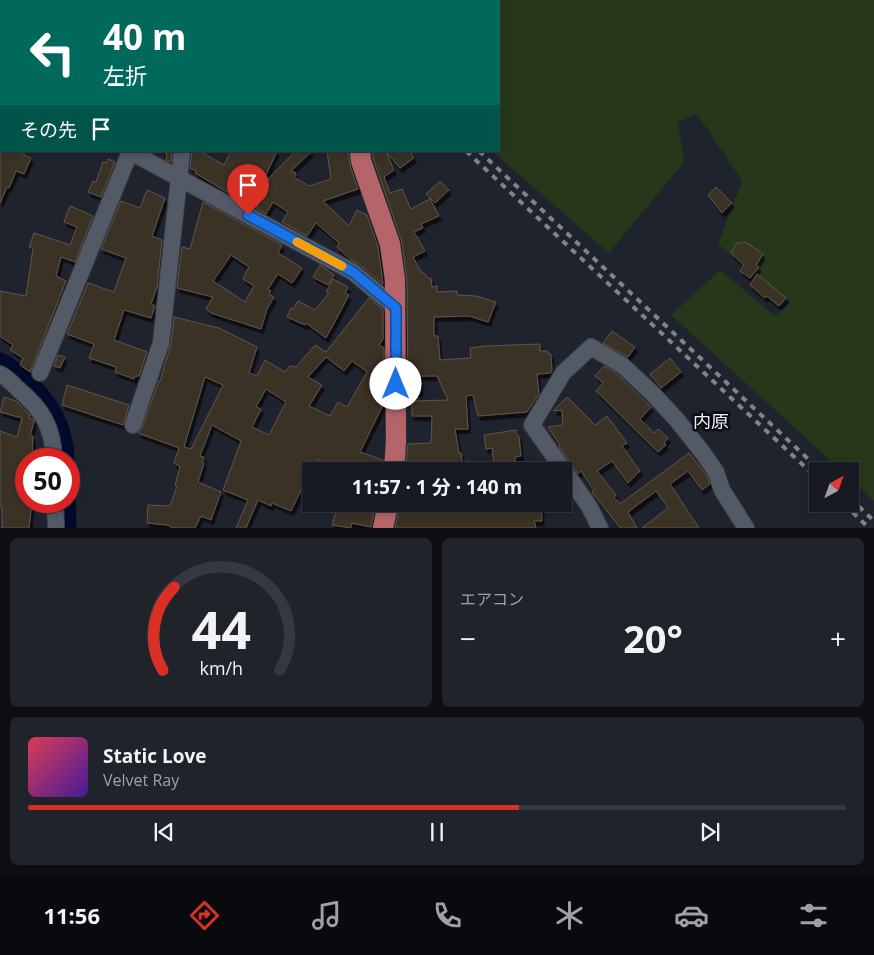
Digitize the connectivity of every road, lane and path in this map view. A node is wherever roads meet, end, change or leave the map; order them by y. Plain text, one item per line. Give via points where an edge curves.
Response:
1 (130, 152) edge
2 (182, 152) edge
3 (360, 152) edge
4 (178, 178) junction
5 (396, 308) junction
6 (40, 373) dead end
7 (0, 374) edge
8 (133, 425) dead end
9 (54, 448) edge
10 (395, 462) edge
11 (386, 512) edge
12 (55, 513) edge
13 (56, 528) edge
14 (383, 528) edge
15 (600, 528) edge
16 (746, 528) edge

1 - 4 street
1 - 6 street
2 - 4 street
3 - 5 main road via 390,244
4 - 5 street via 353,272
4 - 8 street via 160,343
5 - 10 main road
7 - 9 street via 32,400 44,416
11 - 14 main road
12 - 13 street
15 - 16 street via 589,506 532,425 563,374 591,347 622,365 677,420 716,472 722,490

